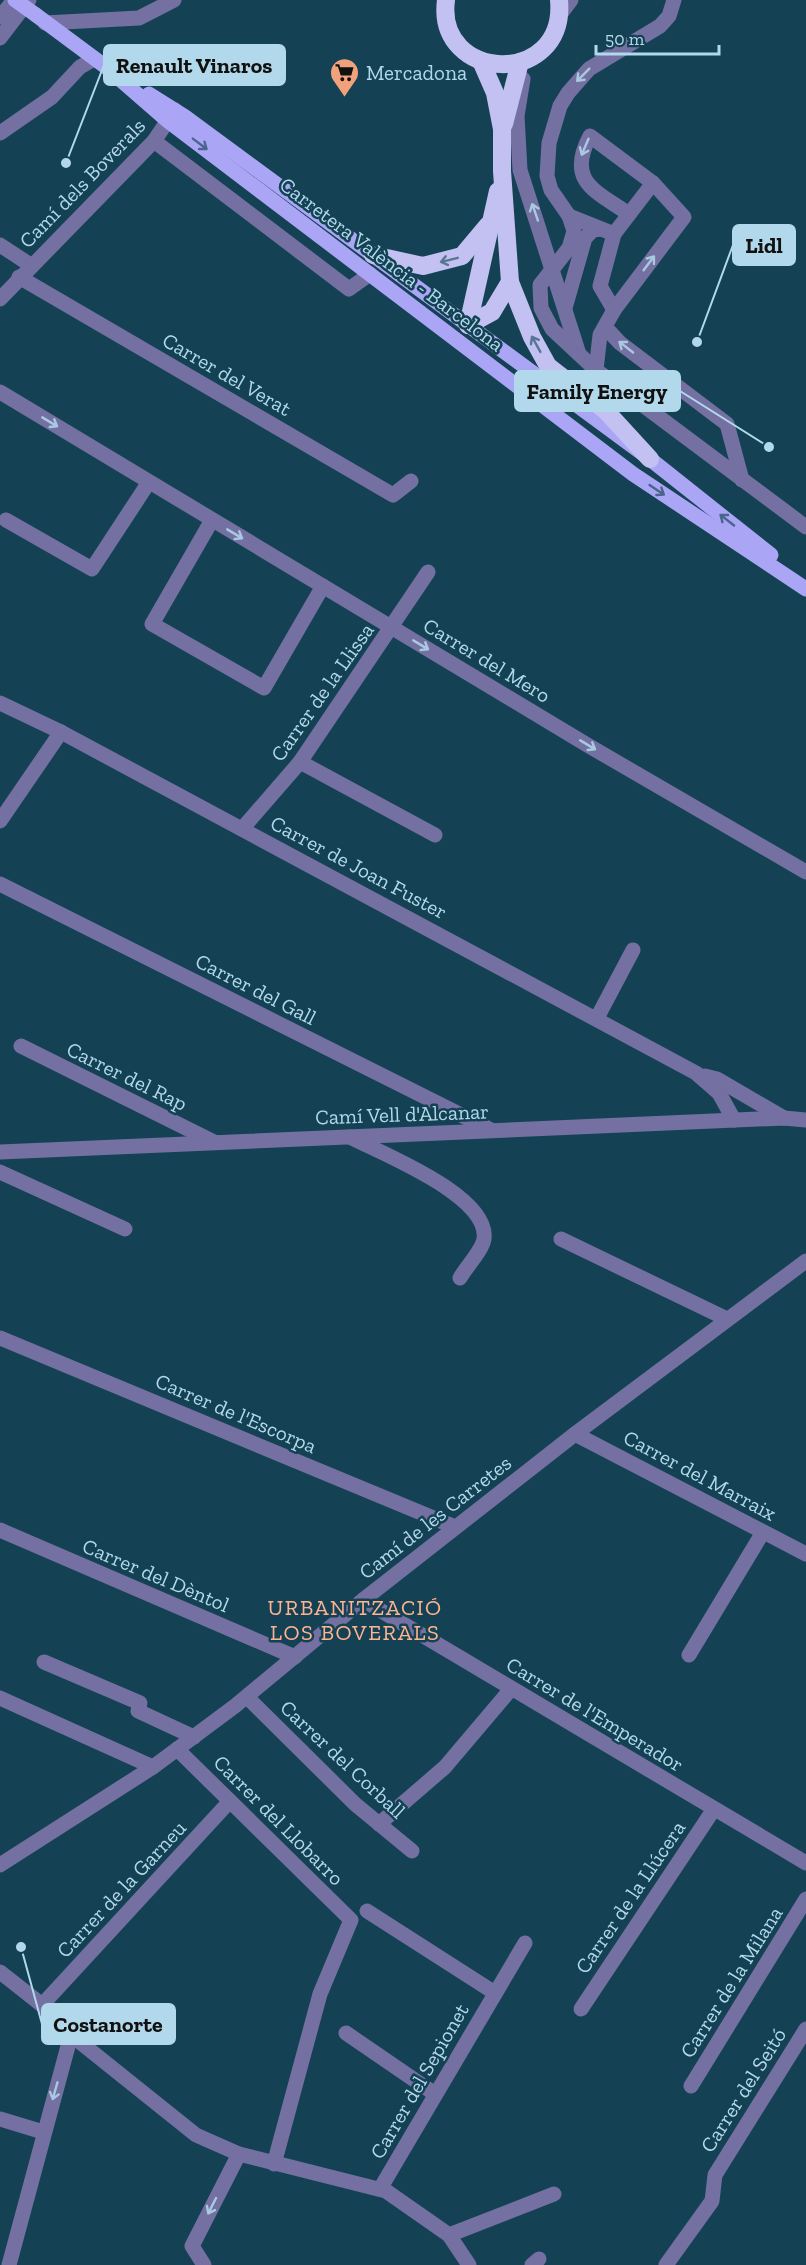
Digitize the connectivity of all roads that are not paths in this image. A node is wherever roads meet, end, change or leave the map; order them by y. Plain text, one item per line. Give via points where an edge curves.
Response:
1 (14, 0) edge
2 (29, 0) edge
3 (174, 0) edge
4 (571, 0) edge
5 (674, 0) edge
6 (446, 1) edge
7 (559, 8) edge
8 (0, 16) edge
9 (40, 19) junction
10 (0, 38) edge
11 (481, 61) junction
12 (523, 61) junction
13 (100, 63) junction
14 (172, 116) junction
15 (502, 129) junction
16 (0, 133) edge
17 (154, 141) junction
18 (502, 171) junction
19 (653, 183) junction
20 (629, 214) junction
21 (569, 216) junction
22 (300, 220) junction
23 (491, 221) junction
24 (607, 231) junction
25 (572, 239) junction
26 (545, 242) junction
27 (0, 245) edge
28 (373, 255) junction
29 (32, 266) junction
30 (554, 267) junction
31 (370, 274) junction
32 (20, 277) junction
33 (510, 282) junction
34 (0, 299) edge
35 (565, 308) junction
36 (614, 310) junction
37 (468, 325) junction
38 (603, 331) junction
39 (572, 332) junction
40 (579, 354) junction
41 (596, 370) junction
42 (0, 392) edge
43 (650, 459) junction
44 (633, 474) junction
45 (742, 480) junction
46 (411, 481) dead end
47 (148, 482) junction
48 (6, 520) dead end
49 (212, 520) junction
50 (806, 527) edge
51 (428, 572) dead end
52 (806, 582) edge
53 (323, 586) junction
54 (806, 589) edge
55 (392, 628) junction
56 (0, 703) edge
57 (61, 732) junction
58 (300, 762) junction
59 (0, 821) edge
60 (242, 829) junction
61 (435, 835) dead end
62 (806, 872) edge
63 (0, 884) edge
64 (633, 950) dead end
65 (597, 1018) junction
66 (21, 1046) dead end
67 (696, 1073) junction
68 (729, 1086) junction
69 (784, 1118) junction
70 (738, 1120) junction
71 (806, 1120) edge
72 (710, 1121) junction
73 (492, 1131) junction
74 (350, 1137) junction
75 (216, 1143) junction
76 (0, 1152) edge
77 (0, 1172) edge
78 (125, 1229) dead end
79 (561, 1239) dead end
80 (806, 1262) edge
81 (459, 1278) dead end
82 (727, 1319) junction
83 (0, 1338) edge
84 (575, 1434) junction
85 (455, 1527) junction
86 (0, 1530) edge
87 (763, 1532) junction
88 (806, 1554) edge
89 (363, 1600) junction
90 (689, 1655) dead end
91 (295, 1657) junction
92 (44, 1662) dead end
93 (511, 1689) junction
94 (247, 1697) junction
95 (0, 1698) edge
96 (194, 1737) junction
97 (177, 1749) junction
98 (153, 1767) junction
99 (230, 1801) junction
100 (714, 1809) junction
101 (379, 1824) junction
102 (412, 1851) dead end
103 (806, 1863) edge
104 (0, 1865) edge
105 (806, 1899) edge
106 (367, 1911) dead end
107 (525, 1943) dead end
108 (0, 1972) edge
109 (495, 1993) junction
110 (42, 2005) junction
111 (581, 2009) dead end
112 (806, 2029) edge
113 (346, 2033) dead end
114 (71, 2035) junction
115 (691, 2086) dead end
116 (435, 2094) junction
117 (0, 2119) edge
118 (43, 2133) junction
119 (238, 2154) junction
120 (274, 2164) junction
121 (380, 2189) junction
122 (554, 2194) dead end
123 (449, 2235) junction
124 (9, 2265) edge
125 (204, 2265) edge
126 (469, 2265) edge
127 (666, 2265) edge

1 - 8 street
1 - 9 main road, Carretera València - Barcelona, bridge
2 - 10 street
3 - 9 street via 139,18
4 - 7 street
5 -> 21 street via 669,16 660,26 589,69 560,106 549,143 548,176 551,189
6 - 11 highway via 454,38
7 - 12 highway via 555,31 547,44
9 - 13 main road, Carretera València - Barcelona
11 - 12 highway via 499,65
11 - 15 highway via 495,93
12 - 15 highway
26 -> 12 street via 520,170 517,116
13 - 14 main road, Carretera València - Barcelona
13 - 16 street via 80,67 51,97
14 - 17 street, Camí dels Boverals
14 -> 22 main road, Carretera València - Barcelona
14 - 28 main road, Carretera València - Barcelona
15 - 18 highway
17 - 29 street, Camí dels Boverals
17 - 31 street via 349,290
18 - 23 highway
18 - 33 highway
19 - 20 street
19 -> 20 street via 590,136 581,153 580,170 586,184
36 -> 19 street via 684,217
20 - 24 street
21 - 24 street
21 - 25 street
22 - 31 main road, Carretera València - Barcelona
22 - 37 main road via 375,268 450,324
23 -> 28 highway via 462,256 423,266
23 - 37 highway
24 - 35 street via 593,230 585,238
24 - 36 street via 600,286
25 - 26 street
25 - 30 street
26 - 30 street
27 - 29 street
28 - 37 main road, Carretera València - Barcelona
29 - 32 street, Camí dels Boverals
30 - 35 street
30 - 40 street via 540,285 540,308 552,329
31 - 44 main road, Carretera València - Barcelona
32 - 34 street, Camí dels Boverals
32 - 46 street, Carrer del Verat via 393,495
33 - 37 highway via 492,312
43 -> 33 highway via 606,411 548,366
35 - 39 street
36 - 38 street
37 - 43 main road, Carretera València - Barcelona
37 - 44 main road via 479,345
38 - 39 street
38 - 41 street
45 -> 38 street via 728,424
39 - 40 street
40 - 41 street
41 - 45 street
42 -> 47 street, Carrer del Mero
52 -> 43 main road, Carretera València - Barcelona
44 -> 54 main road, Carretera València - Barcelona
45 - 50 street
47 - 48 street via 92,569
47 - 49 street, Carrer del Mero
49 -> 53 street, Carrer del Mero
49 - 53 street via 152,624 264,688
51 - 55 street, Carrer de la Llissa
53 - 55 street, Carrer del Mero
55 - 58 street, Carrer de la Llissa
55 -> 62 street, Carrer del Mero
56 - 57 street, Carrer de Joan Fuster
57 - 59 street
57 - 60 street, Carrer de Joan Fuster
58 - 60 street, Carrer de la Llissa
58 - 61 street
60 - 65 street, Carrer de Joan Fuster
63 - 73 street, Carrer del Gall
64 - 65 street
65 - 67 street, Carrer de Joan Fuster
66 - 75 street, Carrer del Rap
67 - 68 street, Carrer de Joan Fuster
67 - 70 street, Carrer de Joan Fuster via 719,1093
67 - 72 street, Carrer de Joan Fuster via 715,1110
68 - 69 street, Carrer de Joan Fuster
68 - 70 street via 739,1105
69 - 70 street, Camí Vell d'Alcanar
69 - 71 street, Camí Vell d'Alcanar
70 - 72 street, Camí Vell d'Alcanar
72 - 73 street, Camí Vell d'Alcanar
73 - 74 street, Camí Vell d'Alcanar
74 - 75 street, Camí Vell d'Alcanar
74 - 81 street via 445,1185 483,1221 484,1240
75 - 76 street, Camí Vell d'Alcanar
77 - 78 street
79 - 82 street
80 - 82 street, Camí de les Carretes
82 - 84 street, Camí de les Carretes
83 - 85 street, Carrer de l'Escorpa
84 - 85 street, Camí de les Carretes
84 - 87 street, Carrer del Marraix
85 - 89 street, Camí de les Carretes
86 - 91 street, Carrer del Dèntol
87 - 88 street, Carrer del Marraix
87 - 90 street
89 - 91 street, Camí de les Carretes
89 - 93 street, Carrer de l'Emperador
91 - 94 street, Camí de les Carretes
92 - 96 street via 140,1703 138,1711
93 - 100 street, Carrer de l'Emperador
93 - 101 street via 445,1767
94 - 96 street, Camí de les Carretes
94 - 101 street, Carrer del Corball
95 - 98 street
96 - 97 street, Camí de les Carretes
97 - 98 street, Camí de les Carretes
97 - 99 street, Carrer del Llobarro
98 - 104 street, Camí de les Carretes
99 - 110 street, Carrer de la Garneu
99 - 120 street, Carrer del Llobarro via 351,1920 320,1994
100 - 103 street, Carrer de l'Emperador
100 - 111 street, Carrer de la Llúcera
101 - 102 street, Carrer del Corball
105 - 115 street, Carrer de la Milana
106 - 109 street, Carrer del Sepionet
107 - 109 street, Carrer del Sepionet
108 - 110 street
109 - 116 street, Carrer del Sepionet
110 - 114 street
112 - 127 street, Carrer del Seitó via 715,2175 712,2201
113 - 116 street
114 -> 118 street
114 - 119 street via 196,2135
116 - 121 street, Carrer del Sepionet
117 - 118 street
118 - 124 street
119 - 120 street
119 -> 125 street via 192,2246
120 - 121 street
121 - 123 street
122 - 123 street
123 - 126 street

